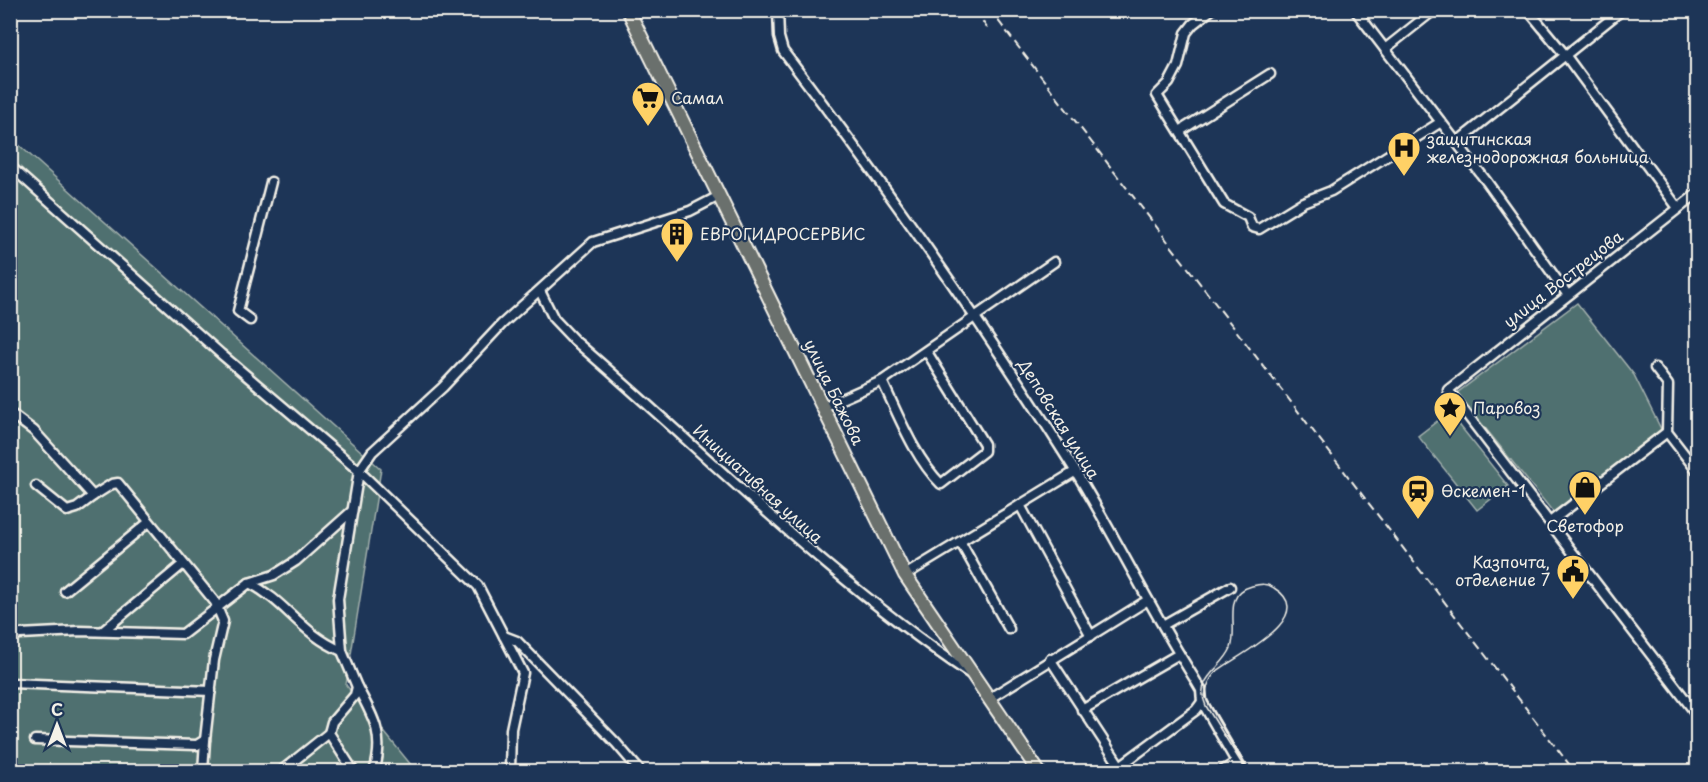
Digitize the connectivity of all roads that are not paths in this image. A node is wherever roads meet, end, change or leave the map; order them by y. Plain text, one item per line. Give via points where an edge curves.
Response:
1 (628, 10) edge
2 (778, 10) edge
3 (1211, 10) edge
4 (1355, 10) edge
5 (1434, 10) edge
6 (1528, 10) edge
7 (1694, 10) edge
8 (1617, 12) edge
9 (1698, 16) edge
10 (1385, 49) junction
11 (1566, 56) junction
12 (1270, 74) dead end
13 (1441, 122) junction
14 (1180, 131) junction
15 (1457, 142) junction
16 (10, 166) edge
17 (271, 182) dead end
18 (1698, 193) edge
19 (719, 196) junction
20 (1678, 208) junction
21 (1054, 262) dead end
22 (540, 291) junction
23 (1568, 294) junction
24 (977, 317) junction
25 (250, 320) dead end
26 (927, 352) junction
27 (1655, 368) dead end
28 (882, 381) junction
29 (823, 407) junction
30 (10, 413) edge
31 (1667, 432) junction
32 (359, 471) junction
33 (1076, 471) junction
34 (1698, 472) edge
35 (36, 486) dead end
36 (93, 496) junction
37 (1020, 505) junction
38 (352, 511) junction
39 (150, 522) junction
40 (1550, 522) junction
41 (961, 543) junction
42 (182, 565) junction
43 (905, 575) junction
44 (249, 584) junction
45 (1230, 587) dead end
46 (65, 591) dead end
47 (1148, 600) junction
48 (219, 607) junction
49 (1163, 625) junction
50 (1010, 629) dead end
51 (104, 631) junction
52 (504, 636) junction
53 (1091, 636) junction
54 (10, 637) edge
55 (342, 651) junction
56 (1179, 654) junction
57 (1050, 659) junction
58 (976, 678) junction
59 (10, 683) edge
60 (357, 687) junction
61 (211, 692) junction
62 (990, 698) junction
63 (1202, 702) junction
64 (1082, 710) junction
65 (1698, 716) edge
66 (329, 733) junction
67 (35, 740) dead end
68 (205, 740) junction
69 (1237, 762) junction
70 (1116, 769) edge
71 (203, 771) edge
72 (280, 771) edge
73 (354, 771) edge
74 (374, 771) edge
75 (510, 771) edge
76 (640, 771) edge
77 (1039, 771) edge
78 (1220, 771) edge
79 (1242, 771) edge

1 - 19 highway, улица Бажова
2 - 24 street, Деповская улица via 783,51 889,191
3 - 14 street via 1186,33 1178,66 1157,94
4 - 10 street
5 - 10 street
6 - 11 street
7 - 9 street
8 - 11 street
10 - 13 street
11 - 15 street
11 - 20 street
12 - 14 street
13 - 14 street via 1331,191 1303,202 1259,229 1252,227 1248,217 1224,204
13 - 15 street
15 - 23 street
16 - 32 street
17 - 25 street via 238,311
18 - 20 street, улица Вострецова
19 - 22 street via 690,211 593,242
19 - 29 highway, улица Бажова
20 - 23 street, улица Вострецова
21 - 24 street
22 - 32 street via 372,452
22 - 58 street, Инициативная улица via 554,320 574,340 776,522 915,637
23 - 40 street, улица Вострецова via 1448,390
24 - 26 street
24 - 33 street, Деповская улица
26 - 28 street
26 - 28 street via 984,444 984,451 941,484 904,428
27 - 31 street via 1668,385
28 - 29 street
29 - 43 highway, улица Бажова
30 - 36 street via 34,431
31 - 34 street
31 - 40 street
32 - 38 street
32 - 52 street via 478,586
33 - 37 street
33 - 47 street, Деповская улица
35 - 36 street via 67,511
36 - 39 street via 118,483
37 - 41 street
37 - 53 street
38 - 44 street via 296,561
38 - 55 street via 338,599
39 - 42 street
39 - 46 street
40 - 65 street
41 - 43 street
41 - 50 street
42 - 48 street
42 - 51 street
43 - 58 highway, улица Бажова
44 - 48 street
44 - 55 street via 274,598 324,644
45 - 49 street
47 - 49 street, Деповская улица
47 - 53 street
48 - 51 street via 183,634
48 - 61 street via 223,621
49 - 56 street, Деповская улица
51 - 54 street
52 - 75 street via 523,673 511,729
52 - 76 street via 517,640
53 - 57 street
55 - 60 street
56 - 63 street, Деповская улица via 1200,690
56 - 64 street
57 - 62 street
57 - 64 street
58 - 62 highway, улица Бажова
59 - 61 street
60 - 66 street via 355,695 332,722
60 - 74 street via 375,719 378,757
61 - 68 street
62 - 77 highway, улица Бажова
63 - 69 street, Деповская улица
63 - 70 street
64 - 70 street
66 - 72 street
66 - 73 street
67 - 68 street via 197,745
68 - 71 street
69 - 78 street
69 - 79 street, Деповская улица

